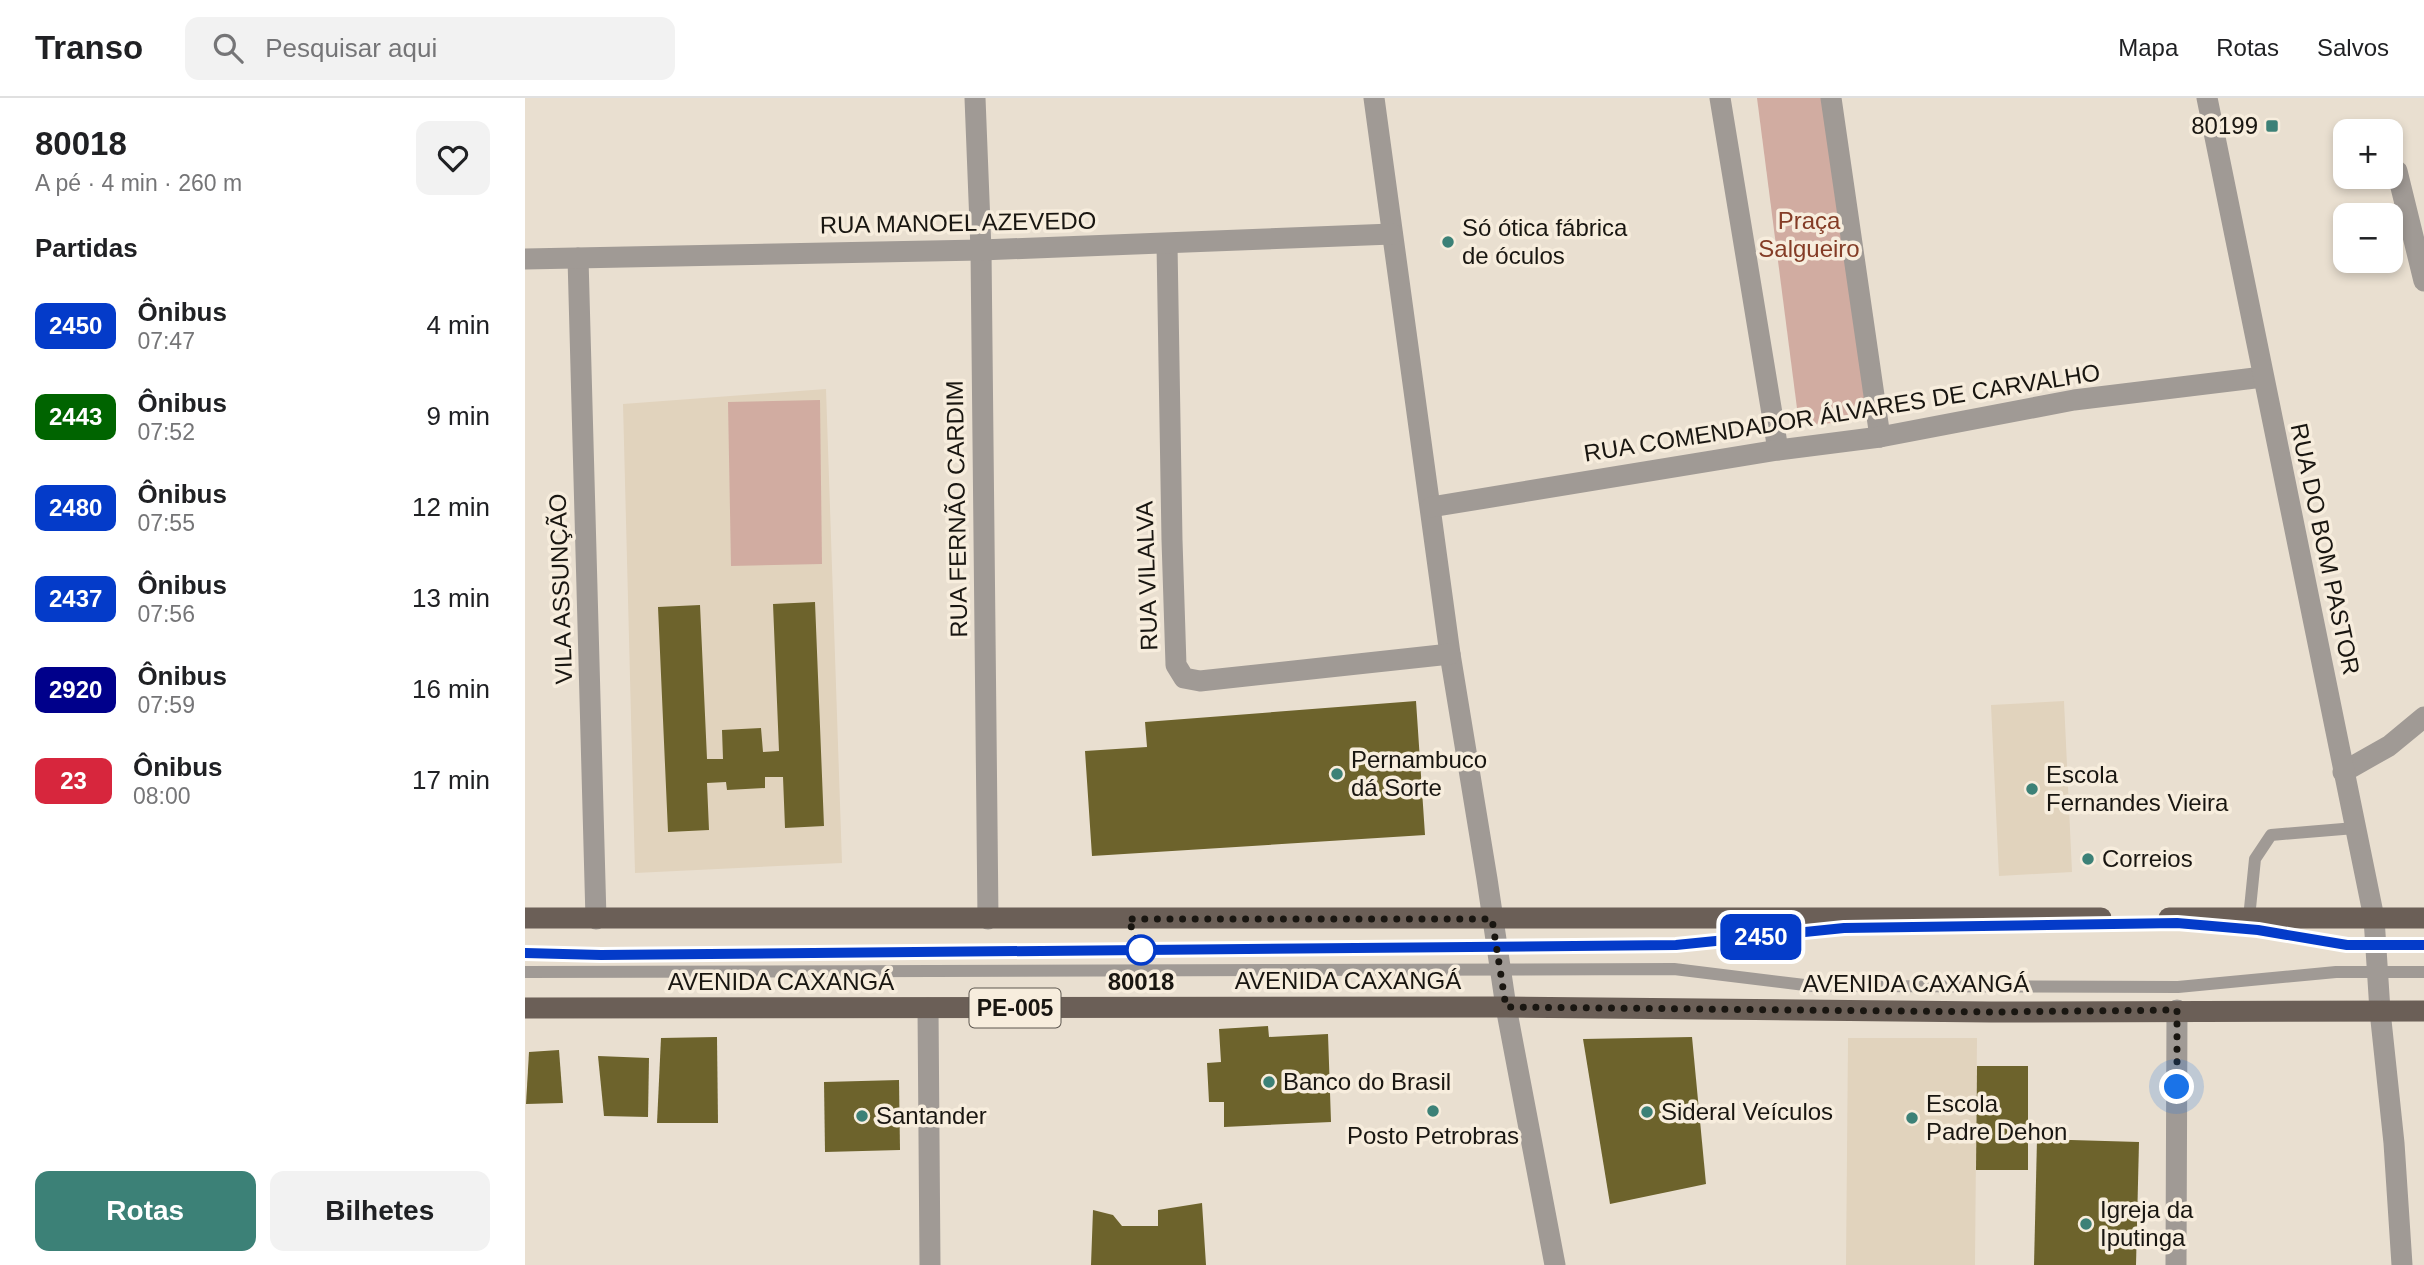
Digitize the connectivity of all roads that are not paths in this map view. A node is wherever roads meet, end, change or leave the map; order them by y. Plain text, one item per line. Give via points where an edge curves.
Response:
1 (975, 98) edge
2 (1374, 98) edge
3 (1720, 98) edge
4 (1831, 98) edge
5 (2207, 98) edge
6 (2401, 189) edge
7 (1392, 234) junction
8 (1167, 244) junction
9 (981, 250) junction
10 (578, 258) junction
11 (525, 259) edge
12 (2424, 281) edge
13 (2263, 377) junction
14 (1880, 437) junction
15 (1778, 450) junction
16 (1431, 507) junction
17 (1450, 654) junction
18 (2424, 717) edge
19 (2343, 772) junction
20 (2355, 828) junction
21 (525, 918) edge
22 (2249, 918) junction
23 (2374, 918) junction
24 (2424, 918) edge
25 (596, 919) junction
26 (988, 919) junction
27 (1492, 919) junction
28 (2424, 945) edge
29 (525, 953) edge
30 (525, 972) edge
31 (2424, 972) edge
32 (1506, 1007) junction
33 (928, 1008) junction
34 (525, 1009) edge
35 (2177, 1010) junction
36 (2380, 1011) junction
37 (2424, 1011) edge
38 (930, 1265) edge
39 (1555, 1265) edge
40 (2176, 1265) edge
41 (2402, 1265) edge

1 - 9 street, RUA FERNÃO CARDIM
2 - 7 street
3 - 15 street
4 - 14 street
5 - 13 street, RUA DO BOM PASTOR
6 - 12 street
7 - 8 street, RUA MANOEL AZEVEDO
7 - 16 street
8 - 9 street, RUA MANOEL AZEVEDO
8 - 17 street, RUA VILALVA via 1176,665 1184,678 1200,681
9 - 10 street, RUA MANOEL AZEVEDO
9 - 26 street, RUA FERNÃO CARDIM
10 - 11 street, RUA MANOEL AZEVEDO
10 - 25 street, VILA ASSUNÇÃO
13 - 14 street, RUA COMENDADOR ÁLVARES DE CARVALHO via 2074,400
13 - 19 street, RUA DO BOM PASTOR
14 - 15 street, RUA COMENDADOR ÁLVARES DE CARVALHO
15 - 16 street, RUA COMENDADOR ÁLVARES DE CARVALHO
16 - 17 street
17 - 27 street
18 - 19 street via 2389,746
19 - 20 street, RUA DO BOM PASTOR
20 - 22 lane via 2271,835 2255,859
20 - 23 street, RUA DO BOM PASTOR
21 - 25 main road
22 - 23 main road
22 - 27 main road
23 - 24 main road
23 - 36 street, RUA DO BOM PASTOR
25 - 26 main road
26 - 27 main road
27 - 32 street
28 - 29 lane, bridge via 2347,945 2177,923 1844,928 1676,945
30 - 31 lane, bridge via 1674,969 1813,986 2178,987 2336,972
32 - 33 main road, AVENIDA CAXANGÁ / PE-005
32 - 35 main road, AVENIDA CAXANGÁ / PE-005
32 - 39 street
33 - 34 main road, AVENIDA CAXANGÁ / PE-005
33 - 38 street
35 - 36 main road, AVENIDA CAXANGÁ / PE-005
35 - 40 street
36 - 37 main road, AVENIDA CAXANGÁ / PE-005
36 - 41 street, RUA DO BOM PASTOR

